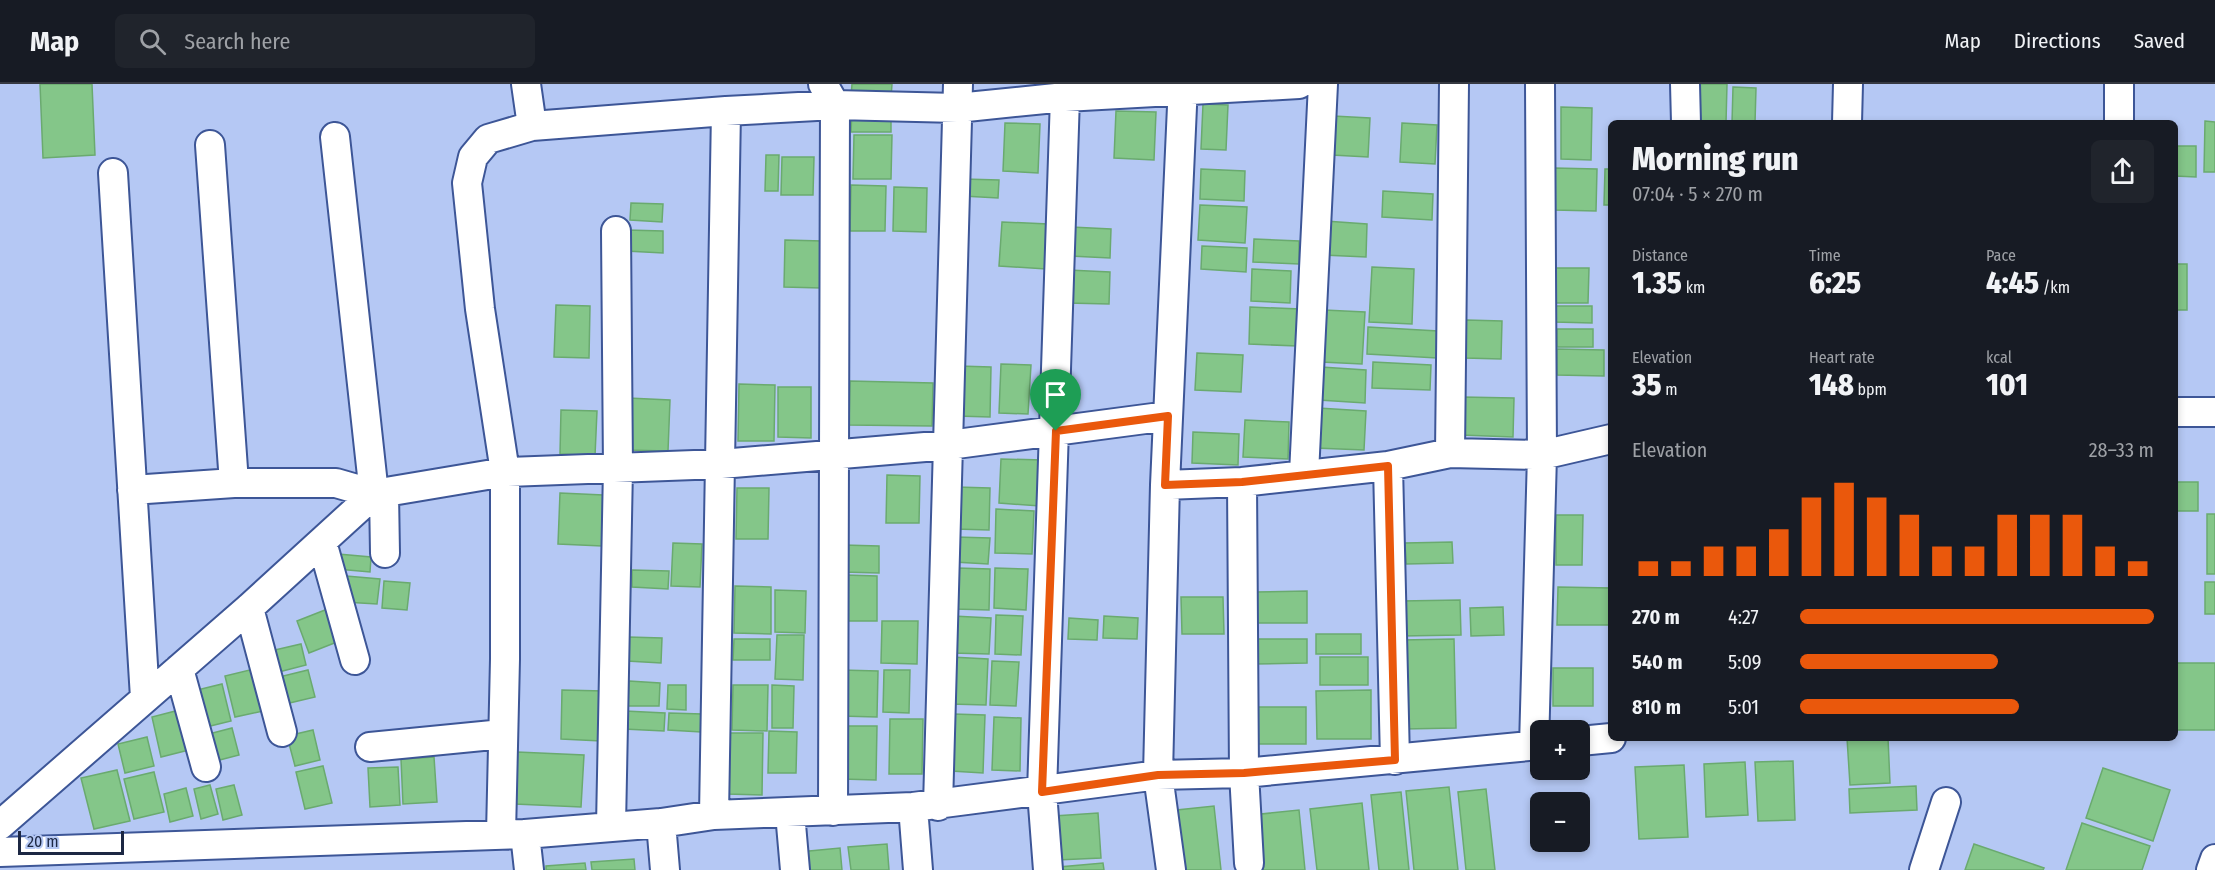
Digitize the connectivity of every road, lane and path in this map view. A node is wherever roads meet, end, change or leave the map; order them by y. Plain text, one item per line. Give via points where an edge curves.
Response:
1 (526, 84) edge
2 (1299, 84) edge
3 (1323, 84) edge
4 (1454, 84) edge
5 (1540, 84) edge
6 (1685, 84) edge
7 (1848, 84) edge
8 (2119, 84) edge
9 (1184, 86) edge
10 (829, 94) edge
11 (958, 96) edge
12 (1065, 97) junction
13 (726, 111) junction
14 (1686, 120) edge
15 (1848, 120) edge
16 (2119, 120) edge
17 (532, 126) junction
18 (335, 137) dead end
19 (210, 145) dead end
20 (113, 173) dead end
21 (616, 231) dead end
22 (2178, 412) edge
23 (2215, 412) edge
24 (1168, 416) junction
25 (1056, 431) junction
26 (1608, 440) edge
27 (949, 445) junction
28 (835, 453) junction
29 (1450, 453) junction
30 (1542, 455) junction
31 (721, 464) junction
32 (1388, 466) junction
33 (618, 468) junction
34 (505, 472) junction
35 (1304, 474) junction
36 (1242, 482) junction
37 (234, 483) junction
38 (1165, 485) junction
39 (132, 490) junction
40 (379, 494) junction
41 (322, 542) junction
42 (385, 553) dead end
43 (249, 608) junction
44 (355, 660) dead end
45 (179, 669) junction
46 (144, 698) junction
47 (1537, 720) edge
48 (282, 732) dead end
49 (503, 734) junction
50 (1608, 738) edge
51 (1590, 740) edge
52 (1530, 746) edge
53 (370, 747) dead end
54 (1395, 760) junction
55 (206, 767) dead end
56 (1244, 773) junction
57 (1158, 775) junction
58 (1042, 792) junction
59 (1946, 802) dead end
60 (925, 807) junction
61 (833, 811) junction
62 (790, 813) junction
63 (714, 814) junction
64 (661, 823) junction
65 (0, 825) edge
66 (611, 826) junction
67 (513, 834) junction
68 (0, 852) edge
69 (2215, 859) edge
70 (1249, 863) dead end
71 (529, 870) edge
72 (665, 870) edge
73 (795, 870) edge
74 (918, 870) edge
75 (1048, 870) edge
76 (1171, 870) edge
77 (1924, 870) edge
78 (2211, 870) edge

1 - 17 street
2 - 9 street
3 - 35 street
4 - 29 street
5 - 30 street
6 - 14 street
7 - 15 street
8 - 16 street
9 - 12 street
9 - 24 street
10 - 11 street
10 - 13 street
10 - 28 street
11 - 12 street
11 - 27 street
12 - 25 street
13 - 17 street
13 - 31 street
17 - 34 street via 488,139 472,157 467,183 480,309
18 - 40 street
19 - 37 street
20 - 39 street
21 - 33 street
22 - 23 street
24 - 25 street
24 - 38 street
25 - 27 street
25 - 58 street
26 - 30 street
27 - 28 street
27 - 60 street
28 - 31 street
28 - 61 street
29 - 30 street
29 - 32 street
30 - 47 street
31 - 33 street
31 - 63 street
32 - 35 street
32 - 54 street
33 - 34 street
33 - 66 street
34 - 40 street
34 - 49 street
35 - 36 street
36 - 38 street
36 - 56 street
37 - 39 street
37 - 40 street via 336,483
38 - 57 street
39 - 46 street
40 - 41 street
40 - 42 street
41 - 43 street
41 - 44 street
43 - 45 street
43 - 48 street
45 - 46 street
45 - 55 street
46 - 65 street
49 - 53 street
49 - 67 street
50 - 51 street
52 - 54 street
54 - 56 street
56 - 57 street
56 - 70 street
57 - 58 street
57 - 76 street
58 - 60 street
58 - 75 street
59 - 77 street
60 - 61 street
60 - 74 street
61 - 62 street
62 - 63 street
62 - 73 street
63 - 64 street
64 - 66 street
64 - 72 street
66 - 67 street
67 - 68 street
67 - 71 street
69 - 78 street

